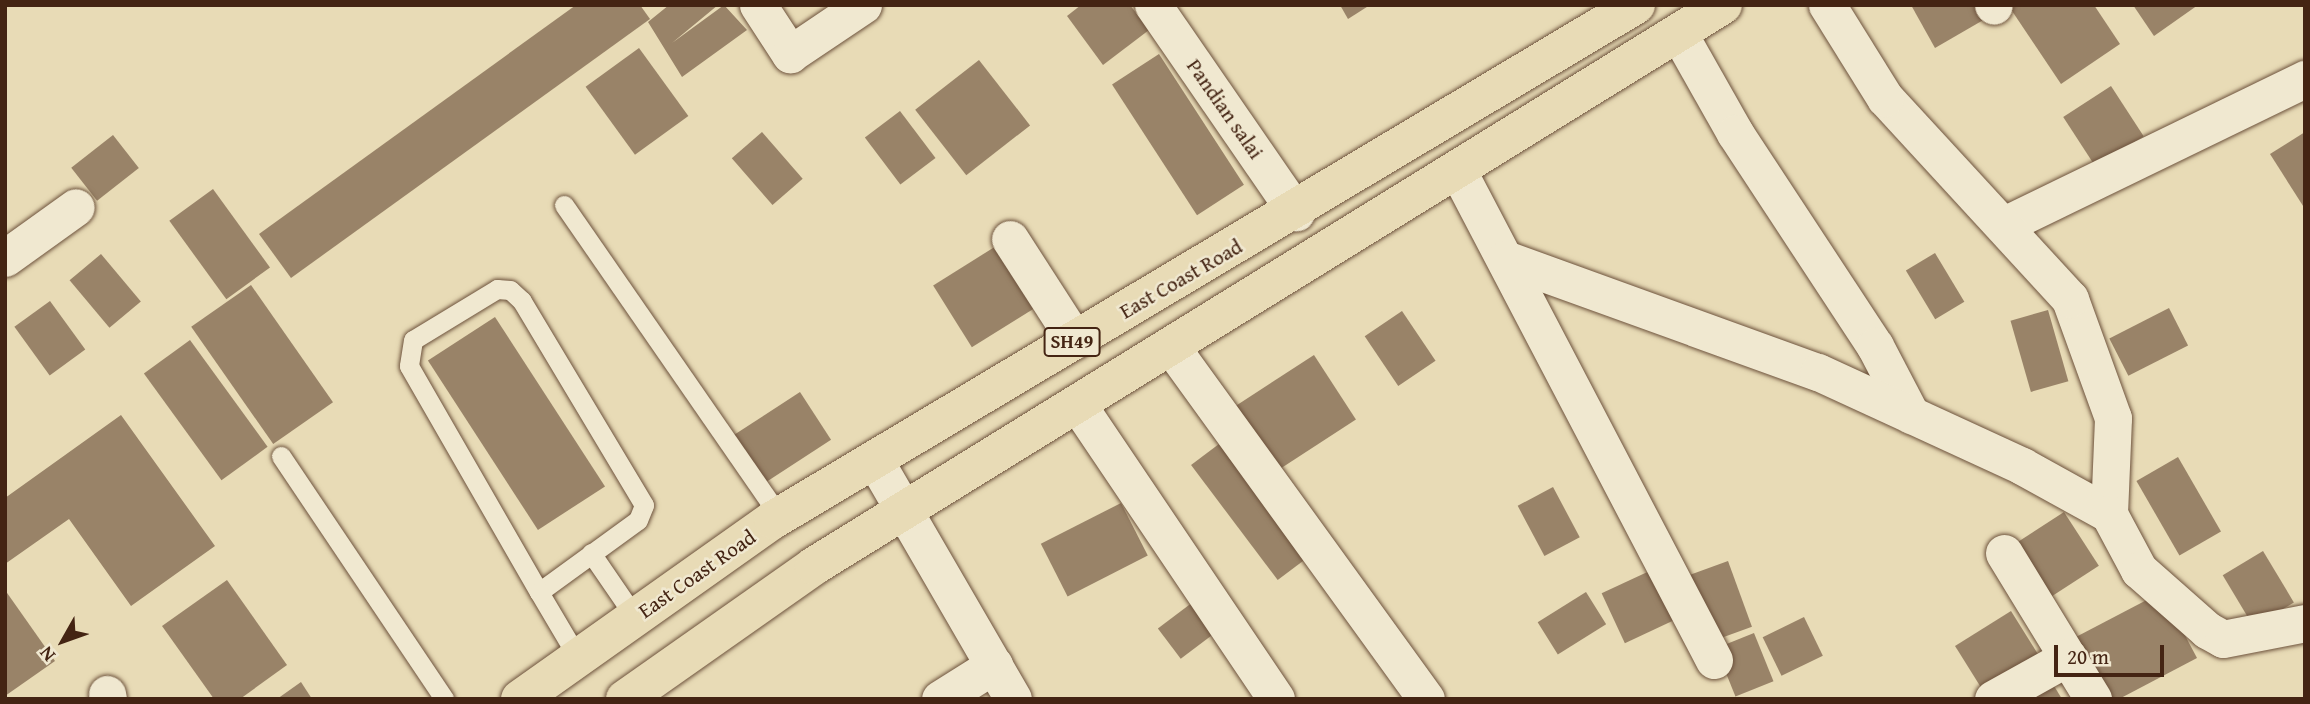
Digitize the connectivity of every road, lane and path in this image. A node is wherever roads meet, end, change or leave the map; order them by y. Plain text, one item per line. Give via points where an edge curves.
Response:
1 (758, 5) edge
2 (863, 5) edge
3 (1153, 5) edge
4 (1636, 5) edge
5 (1723, 5) edge
6 (1827, 5) edge
7 (1679, 34) junction
8 (2305, 79) edge
9 (1458, 171) junction
10 (564, 205) dead end
11 (76, 207) dead end
12 (1297, 212) junction
13 (2004, 225) junction
14 (1010, 239) dead end
15 (5, 258) edge
16 (1506, 259) junction
17 (1075, 340) junction
18 (1171, 348) junction
19 (1077, 405) junction
20 (1911, 415) junction
21 (281, 456) dead end
22 (874, 459) junction
23 (905, 511) junction
24 (2109, 514) junction
25 (780, 517) junction
26 (591, 553) junction
27 (2004, 553) dead end
28 (814, 566) junction
29 (539, 592) junction
30 (635, 617) junction
31 (2305, 623) edge
32 (2068, 657) junction
33 (578, 658) junction
34 (1714, 660) dead end
35 (994, 665) junction
36 (444, 699) edge
37 (520, 699) edge
38 (625, 699) edge
39 (940, 699) edge
40 (1013, 699) edge
41 (1276, 699) edge
42 (1426, 699) edge
43 (1993, 699) edge
44 (2093, 699) edge

1 - 2 street via 790,54
3 - 12 street, Pandian salai
4 - 12 main road, East Coast Road / SH49
5 - 7 main road, SH49
6 - 13 street via 1885,98
7 - 9 main road, SH49
7 - 20 street via 1735,133 1875,346
8 - 13 street
9 - 16 street
9 - 18 main road, SH49
10 - 25 lane
11 - 15 street
12 - 17 main road, East Coast Road / SH49
13 - 24 street via 2070,299 2113,418
14 - 17 street
16 - 20 street via 1818,372
16 - 34 street
17 - 22 main road, East Coast Road / SH49
18 - 19 main road, SH49
18 - 42 street
19 - 23 main road, SH49
19 - 41 street
20 - 24 street via 2022,466
21 - 36 lane
22 - 23 street
22 - 25 main road, East Coast Road / SH49
23 - 28 main road, SH49
23 - 35 street
24 - 31 street via 2139,570 2223,639
25 - 28 main road
25 - 30 main road, East Coast Road / SH49
26 - 29 lane
26 - 29 lane via 638,520 644,505 522,301 510,290 497,289 413,340 409,366
26 - 30 lane
27 - 32 street
28 - 38 main road, SH49
29 - 33 lane
30 - 33 main road, East Coast Road / SH49
32 - 43 street
32 - 44 street
33 - 37 main road, East Coast Road / SH49
35 - 39 street
35 - 40 street

